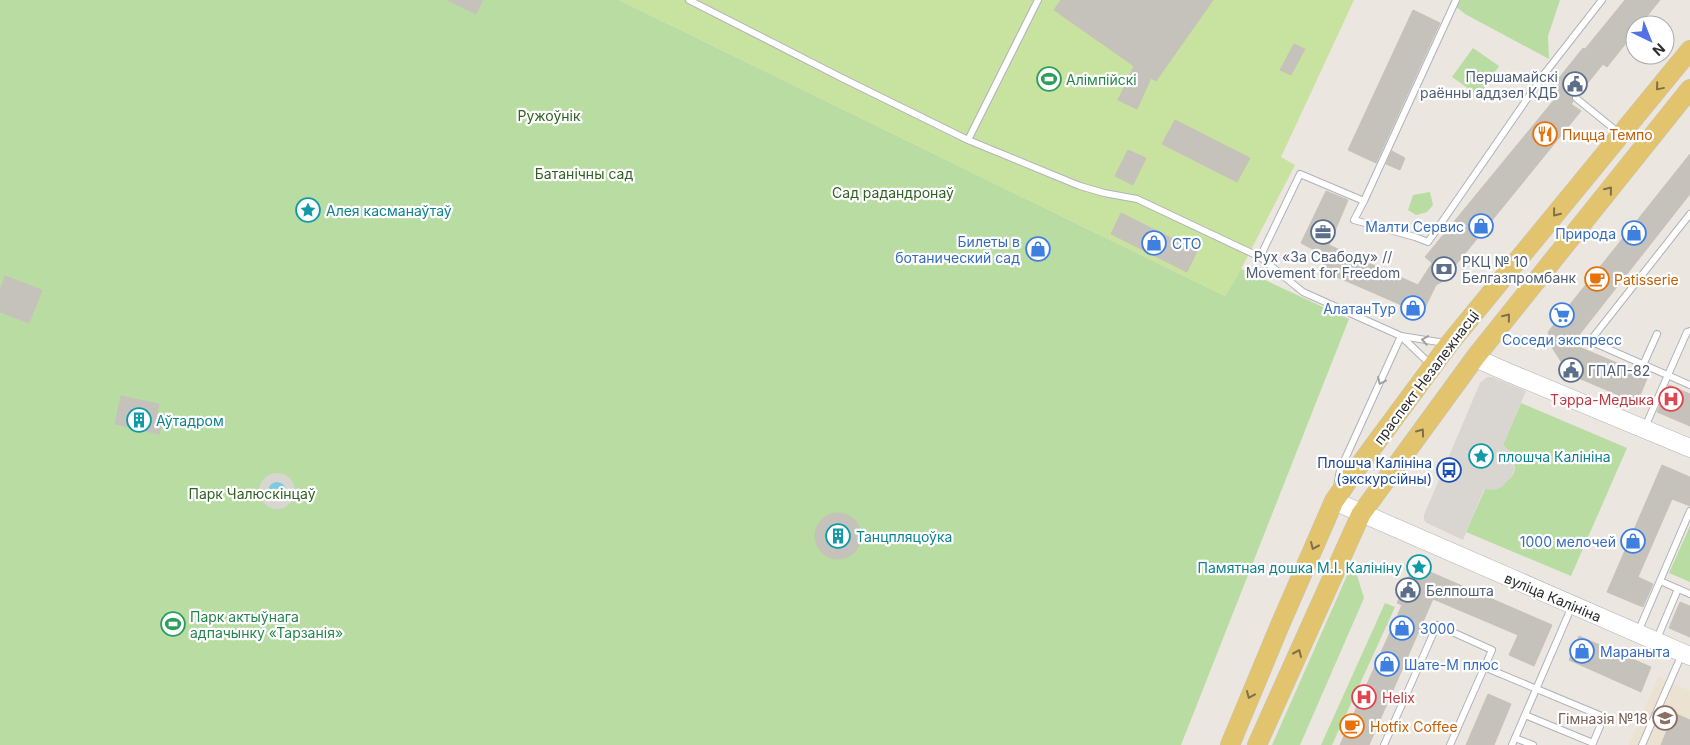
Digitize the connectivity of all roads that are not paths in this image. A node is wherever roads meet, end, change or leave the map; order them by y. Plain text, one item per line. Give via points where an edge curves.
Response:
1 (689, 0) edge
2 (1038, 0) edge
3 (1456, 0) edge
4 (1602, 0) edge
5 (1690, 50) edge
6 (1545, 73) junction
7 (1556, 82) dead end
8 (1690, 89) edge
9 (1576, 98) dead end
10 (1620, 134) junction
11 (968, 140) junction
12 (1364, 201) junction
13 (1690, 214) edge
14 (1260, 257) junction
15 (1690, 331) edge
16 (1657, 334) dead end
17 (1401, 336) junction
18 (1449, 344) junction
19 (1477, 355) junction
20 (1643, 365) junction
21 (1432, 366) junction
22 (1668, 376) junction
23 (1690, 385) edge
24 (1644, 428) junction
25 (1690, 448) edge
26 (1334, 501) junction
27 (1690, 512) edge
28 (1362, 514) junction
29 (1660, 581) junction
30 (1678, 588) junction
31 (1690, 594) edge
32 (1572, 605) junction
33 (1638, 634) junction
34 (1656, 641) junction
35 (1686, 654) edge
36 (1484, 667) junction
37 (1537, 688) junction
38 (1525, 715) junction
39 (1515, 738) junction
40 (1230, 745) edge
41 (1257, 745) edge
42 (1384, 745) edge
43 (1450, 745) edge
44 (1512, 745) edge
45 (1533, 745) edge
46 (1642, 745) edge

1 - 11 lane
2 - 11 lane
3 - 12 lane
4 - 6 lane
5 -> 10 main road, праспект Незалежнасці
6 - 7 lane
6 - 12 lane via 1428,242 1354,220
19 -> 8 main road, праспект Незалежнасці
9 - 10 lane
10 -> 18 main road, праспект Незалежнасці
11 - 14 lane via 1080,186 1137,199
12 - 14 lane via 1300,174
13 - 20 lane via 1590,341
14 - 17 lane via 1303,292
15 - 22 lane
16 - 20 lane
18 -> 17 lane
17 - 21 lane
17 -> 26 lane via 1340,470
18 - 21 main road, праспект Незалежнасці
19 - 24 main road via 1482,361
28 -> 19 main road, праспект Незалежнасці
20 - 22 lane
21 - 26 main road, праспект Незалежнасці
22 - 23 lane
22 - 24 lane
24 - 25 main road
26 - 28 main road, вуліца Калініна
26 -> 40 main road, праспект Незалежнасці
27 - 29 lane
28 - 32 main road, вуліца Калініна
41 -> 28 main road, праспект Незалежнасці
29 - 30 lane
29 - 33 lane
30 - 31 lane
30 - 34 lane
32 - 33 main road, вуліца Калініна
32 - 37 lane
33 - 34 main road, вуліца Калініна
34 - 35 main road, вуліца Калініна
35 - 46 lane
36 - 37 lane
36 - 42 lane via 1492,650 1437,625
36 - 43 lane
37 - 38 lane
37 - 38 lane via 1604,717 1593,744
38 - 39 lane
39 - 44 lane
39 - 45 lane

